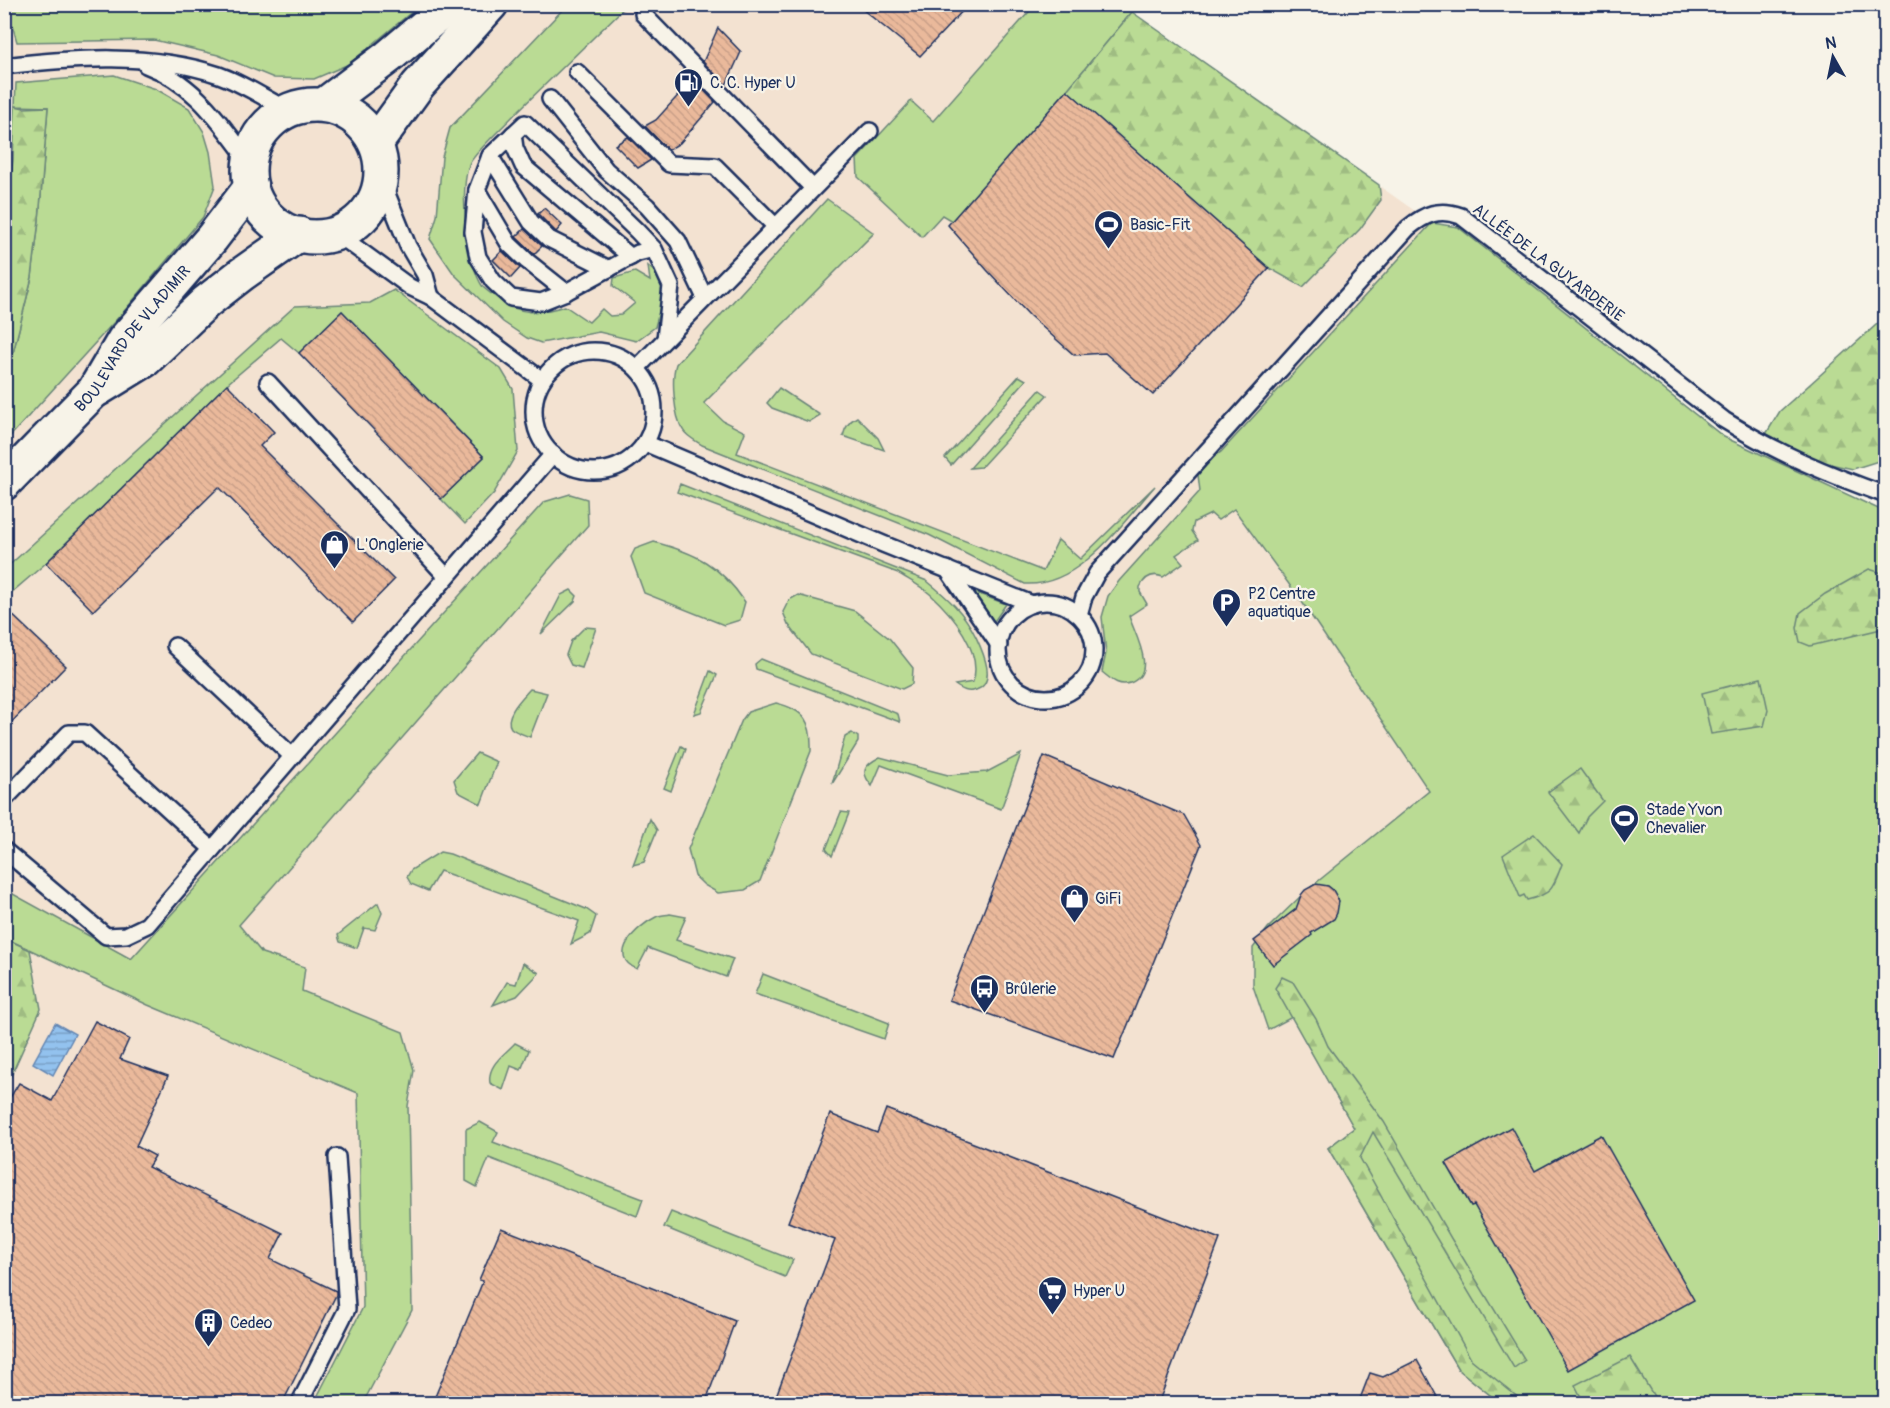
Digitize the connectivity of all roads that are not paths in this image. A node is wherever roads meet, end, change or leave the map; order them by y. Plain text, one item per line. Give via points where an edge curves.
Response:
1 (451, 4) edge
2 (492, 4) edge
3 (643, 14) dead end
4 (132, 60) junction
5 (4, 66) edge
6 (577, 72) dead end
7 (550, 99) dead end
8 (324, 105) junction
9 (288, 110) junction
10 (870, 131) dead end
11 (513, 134) junction
12 (376, 143) junction
13 (490, 156) junction
14 (251, 174) junction
15 (381, 179) junction
16 (813, 188) junction
17 (477, 190) junction
18 (776, 227) junction
19 (336, 233) junction
20 (299, 234) junction
21 (654, 249) junction
22 (631, 257) junction
23 (609, 269) junction
24 (566, 292) junction
25 (431, 297) junction
26 (705, 298) junction
27 (665, 339) junction
28 (637, 368) junction
29 (542, 380) junction
30 (268, 382) dead end
31 (94, 391) junction
32 (645, 443) junction
33 (553, 454) junction
34 (4, 483) edge
35 (1886, 495) edge
36 (947, 569) junction
37 (1097, 573) junction
38 (446, 576) junction
39 (1058, 603) junction
40 (1032, 604) junction
41 (1079, 615) junction
42 (999, 645) junction
43 (175, 646) dead end
44 (292, 756) junction
45 (4, 800) edge
46 (212, 849) junction
47 (4, 850) edge
48 (337, 1157) dead end
49 (299, 1404) edge

1 - 8 main road
2 - 12 main road via 418,85
3 - 16 lane
4 - 5 lane via 89,59
4 - 9 lane via 170,62 220,75
4 - 14 lane via 163,71 187,87 211,111
6 - 18 lane via 669,164 716,166
7 - 26 lane via 606,170 678,242
8 - 9 main road
8 - 12 main road via 345,111 363,124
9 - 14 main road via 270,123 256,141
10 - 16 lane
11 - 13 lane
11 - 21 lane via 525,123
11 - 22 lane via 523,166
12 - 15 main road
13 - 17 lane
13 - 23 lane via 531,222 543,234
14 - 20 main road via 258,203 269,217
14 - 31 main road, BOULEVARD DE VLADIMIR via 212,238 124,340
15 - 19 main road via 366,212 353,225
15 - 25 lane via 408,246 425,275
16 - 18 lane
17 - 24 lane via 509,244
17 - 24 lane via 473,232 478,257 493,281 511,298 541,302
18 - 26 lane
19 - 20 main road via 318,237
19 - 25 lane via 410,287
20 - 31 main road via 206,302 145,360
21 - 22 lane
21 - 27 lane via 671,286
22 - 23 lane
23 - 24 lane
25 - 29 lane
26 - 27 lane
27 - 28 lane
28 - 29 lane via 601,351 581,352 562,360
28 - 32 lane via 654,404 653,424
29 - 33 lane via 533,409 536,428 544,446
30 - 38 lane
31 - 34 main road, BOULEVARD DE VLADIMIR
32 - 33 lane via 632,458 615,468 595,471 576,469
32 - 36 lane
33 - 38 lane
35 - 37 lane, ALLÉE DE LA GUYARDERIE via 1813,468 1724,420 1461,216 1440,212 1430,213 1408,228
36 - 40 lane
36 - 42 lane
37 - 39 lane
37 - 41 lane
38 - 44 lane
39 - 40 lane
39 - 41 lane
40 - 42 lane via 1010,619
41 - 42 lane via 1089,628 1094,658 1078,686 1066,693 1052,698 1024,692 1004,672
43 - 44 lane
44 - 46 lane
45 - 46 lane via 69,734 85,733
46 - 47 lane via 147,925 126,935 106,936
48 - 49 lane via 347,1309

